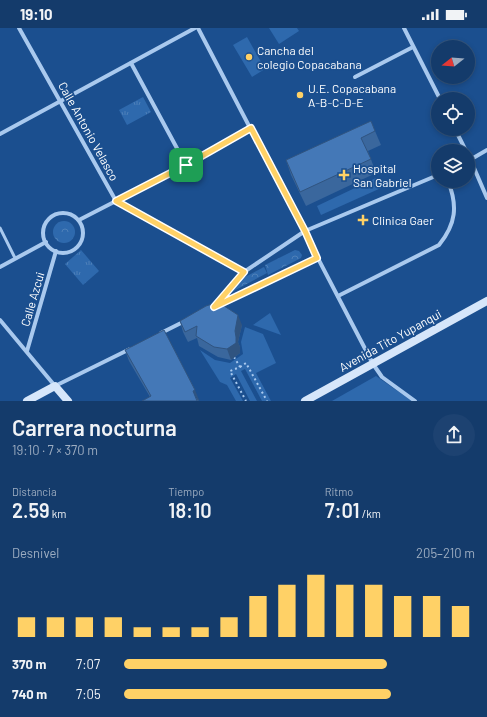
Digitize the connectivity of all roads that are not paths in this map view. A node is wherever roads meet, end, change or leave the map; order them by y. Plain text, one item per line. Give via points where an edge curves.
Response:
1 (20, 28) edge
2 (195, 28) edge
3 (198, 28) edge
4 (404, 28) edge
5 (413, 47) junction
6 (131, 63) junction
7 (356, 77) dead end
8 (436, 92) edge
9 (61, 101) junction
10 (251, 128) junction
11 (0, 134) edge
12 (487, 150) edge
13 (475, 157) edge
14 (186, 165) junction
15 (475, 173) edge
16 (431, 178) edge
17 (451, 188) edge
18 (487, 198) edge
19 (116, 201) junction
20 (79, 220) junction
21 (0, 228) edge
22 (305, 231) junction
23 (46, 242) junction
24 (56, 251) junction
25 (15, 258) junction
26 (317, 258) junction
27 (0, 267) edge
28 (244, 272) junction
29 (338, 296) junction
30 (487, 301) edge
31 (193, 317) edge
32 (0, 320) edge
33 (159, 334) edge
34 (138, 345) edge
35 (27, 351) junction
36 (373, 364) junction
37 (55, 386) junction
38 (28, 401) edge
39 (68, 401) edge
40 (305, 401) edge
41 (415, 401) edge

1 - 9 street, Calle Antonio Velasco
2 - 6 street
3 - 10 street
4 - 5 street
5 - 7 street
5 - 8 street
6 - 9 street
6 - 14 street
9 - 11 street
9 - 19 street, Calle Antonio Velasco
10 - 14 street
10 - 22 street
12 - 13 street
14 - 19 street
15 - 18 street
16 - 22 street
17 - 29 street via 455,213 450,232 439,245
19 - 20 street
19 - 28 street
20 - 23 street via 70,214 58,213 52,216 44,230
20 - 24 street via 83,233 79,245 68,252
21 - 25 lane
22 - 26 street
22 - 28 street
23 - 24 street
23 - 25 street
24 - 35 street, Calle Azcui
25 - 27 street
26 - 28 street via 214,307
26 - 29 street
29 - 36 street
30 - 36 main road, Avenida Tito Yupanqui
31 - 33 street
32 - 35 street
34 - 37 street
35 - 37 street
36 - 40 main road, Avenida Tito Yupanqui
36 - 41 street via 382,377
37 - 38 main road
37 - 39 main road

